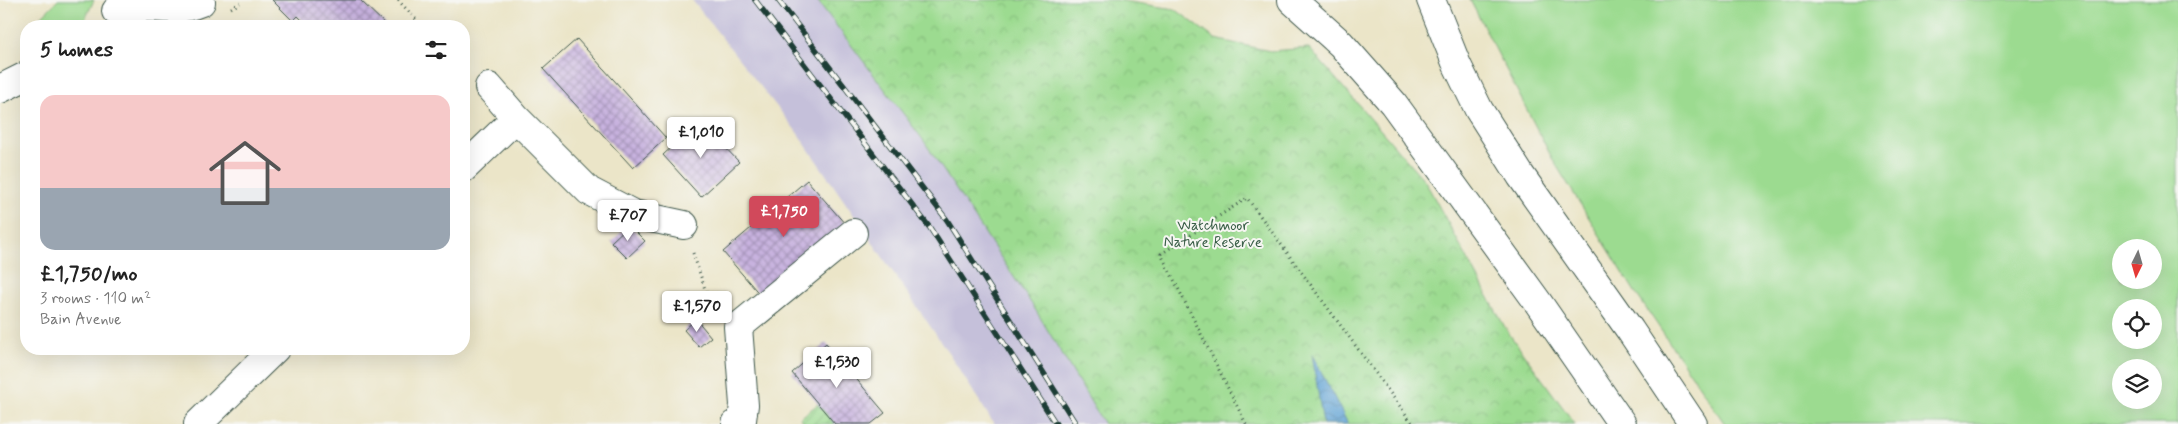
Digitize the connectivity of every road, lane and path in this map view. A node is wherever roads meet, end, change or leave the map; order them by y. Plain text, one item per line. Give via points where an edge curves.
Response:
1 (398, 0) edge
2 (1292, 0) edge
3 (1431, 0) edge
4 (209, 5) edge
5 (110, 13) edge
6 (416, 20) edge
7 (20, 79) edge
8 (489, 87) dead end
9 (0, 89) edge
10 (516, 118) junction
11 (470, 162) edge
12 (684, 225) joint
13 (852, 233) dead end
14 (738, 327) junction
15 (269, 355) edge
16 (741, 423) edge
17 (198, 424) edge
18 (1246, 424) edge
19 (1413, 424) edge
20 (1622, 424) edge
21 (1693, 424) edge

1 - 6 path
2 - 20 main road via 1341,44 1393,103
3 - 21 main road via 1457,66 1479,110
4 - 5 main road via 169,10 142,7
7 - 9 main road
8 - 10 main road
10 - 11 main road
10 - 12 main road via 589,191 633,214
12 - 14 path via 709,300
13 - 14 main road
14 - 16 main road via 744,405
15 - 17 main road
18 - 19 path via 1161,254 1247,198

